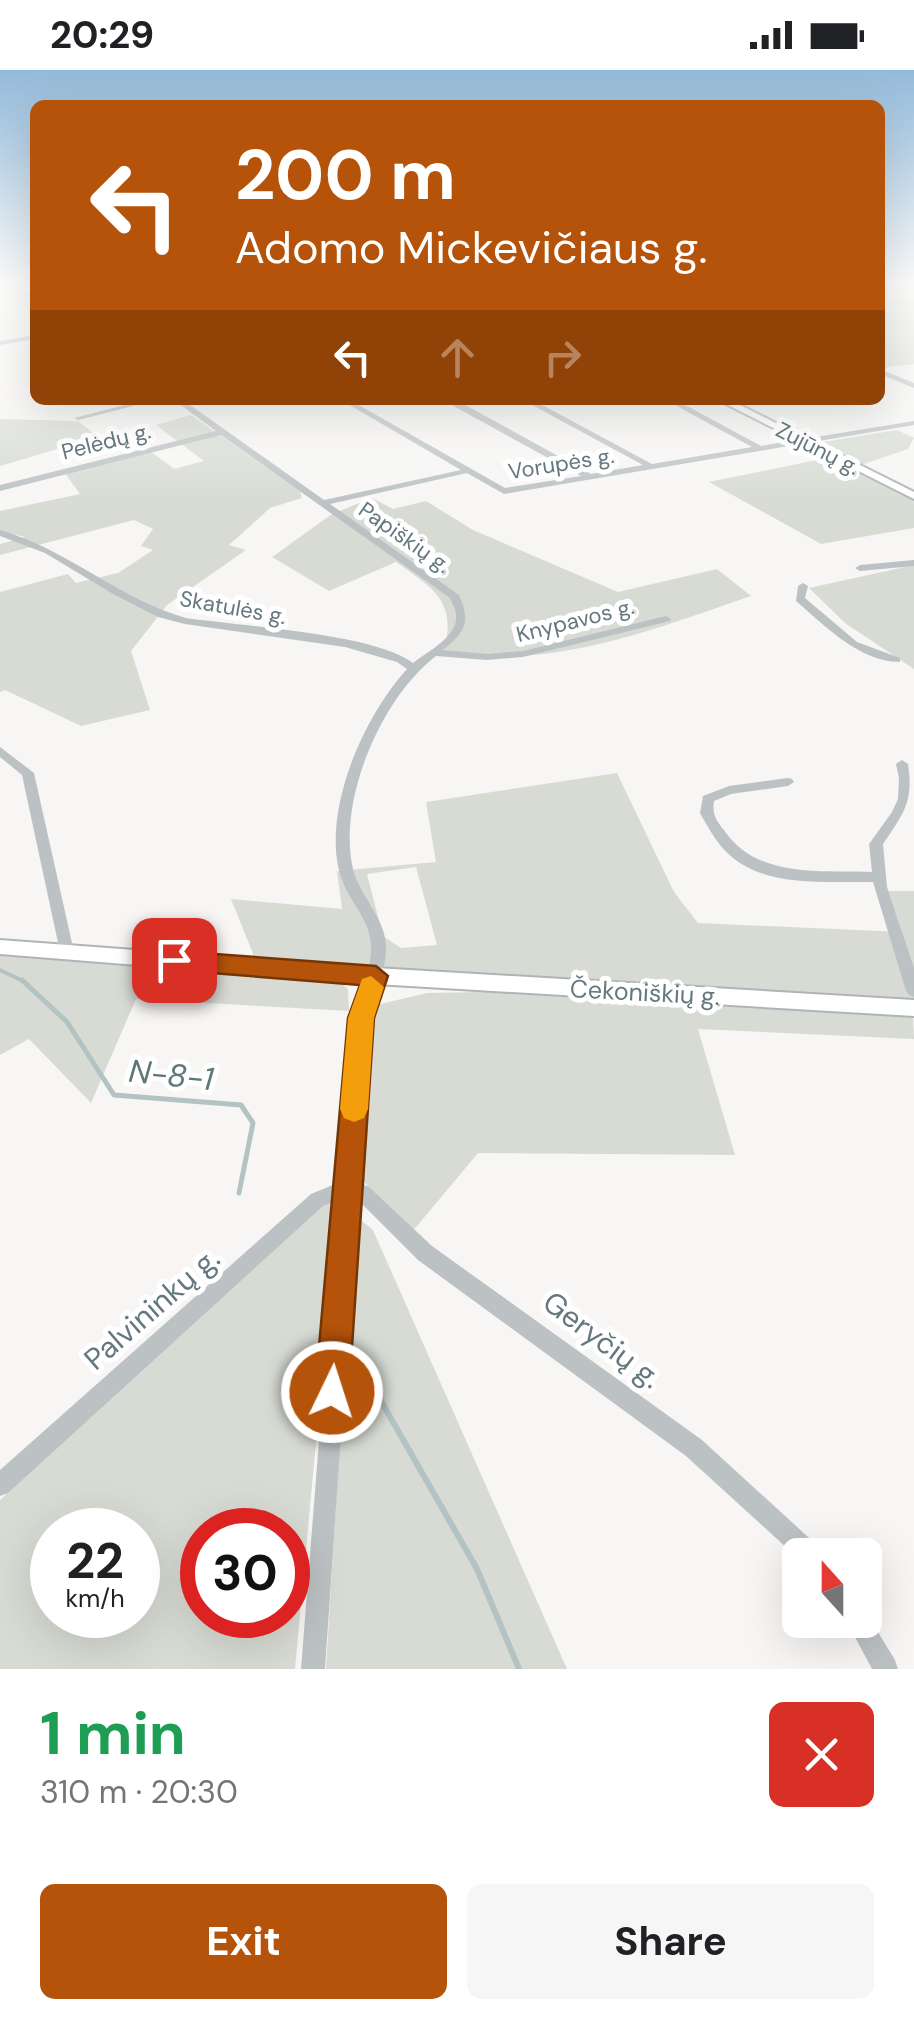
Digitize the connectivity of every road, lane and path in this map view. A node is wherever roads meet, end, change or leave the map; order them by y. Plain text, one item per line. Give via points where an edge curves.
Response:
1 (885, 373) edge
2 (914, 386) edge
3 (132, 405) edge
4 (185, 405) edge
5 (353, 405) edge
6 (458, 405) edge
7 (536, 405) edge
8 (679, 405) edge
9 (733, 405) edge
10 (78, 418) dead end
11 (914, 423) edge
12 (222, 432) junction
13 (804, 441) junction
14 (759, 448) junction
15 (650, 466) junction
16 (464, 472) junction
17 (590, 477) junction
18 (0, 488) edge
19 (914, 496) edge
20 (322, 504) junction
21 (0, 533) edge
22 (914, 563) edge
23 (860, 568) dead end
24 (802, 586) dead end
25 (666, 618) dead end
26 (432, 653) junction
27 (896, 660) dead end
28 (413, 669) junction
29 (0, 751) edge
30 (902, 764) dead end
31 (788, 782) dead end
32 (880, 877) junction
33 (0, 947) edge
34 (67, 952) junction
35 (376, 976) junction
36 (914, 991) edge
37 (914, 1008) edge
38 (348, 1187) junction
39 (0, 1485) edge
40 (792, 1538) edge
41 (868, 1638) edge
42 (313, 1669) edge
43 (886, 1669) edge

1 - 2 street
3 - 10 street
4 - 12 street, Papiškių g.
5 - 16 street, Vorupės g.
6 - 17 street
7 - 15 street
8 - 14 street
9 - 13 main road, Zujūnų g.
11 - 13 street, Vorupės g.
12 - 18 street, Pelėdų g.
12 - 20 street, Papiškių g.
13 - 14 street, Vorupės g.
13 - 19 main road, Zujūnų g.
14 - 15 street, Vorupės g.
15 - 17 street, Vorupės g.
16 - 17 street, Vorupės g. via 504,491
16 - 20 street
20 - 26 street, Papiškių g. via 455,596 462,624
21 - 28 street, Skatulės g. via 37,544 162,615 366,646 399,656
22 - 23 street
24 - 27 street via 800,599 846,638
25 - 26 street, Knypavos g. via 524,654
26 - 28 street, Papiškių g.
28 - 35 street, Papiškių g. via 384,705 346,810 348,879 377,930
29 - 34 street via 28,773
30 - 32 street via 912,798 876,844
31 - 32 street via 728,790 708,800 706,813 732,853 764,870
32 - 36 street
33 - 34 main road, Čekoniškių g.
34 - 35 main road, Čekoniškių g.
35 - 37 main road, Čekoniškių g.
35 - 38 street via 361,1018
38 - 39 street, Palvininkų g. via 318,1200
38 - 40 street, Geryčių g. via 364,1193 425,1253 694,1448
38 - 42 street
41 - 43 street

